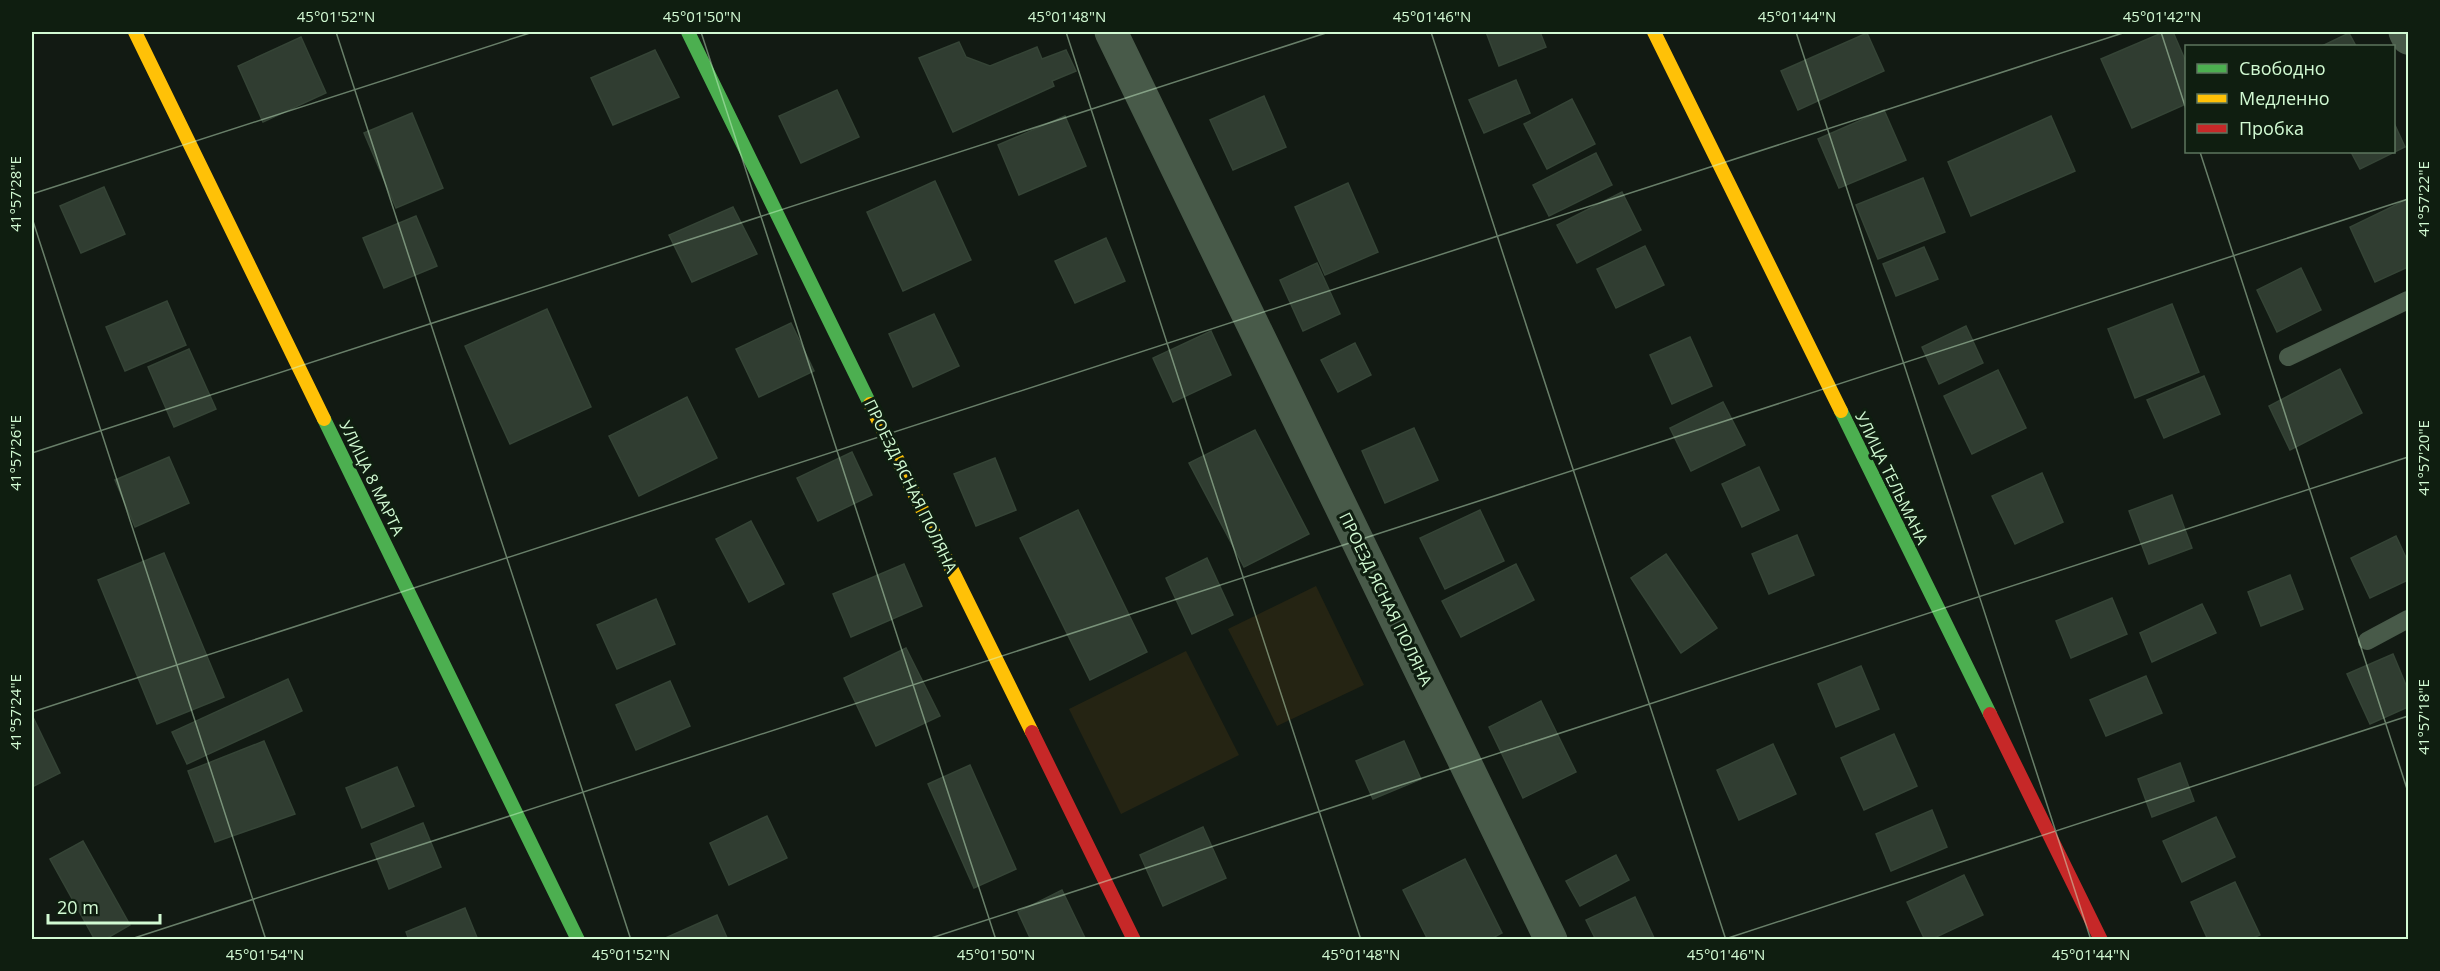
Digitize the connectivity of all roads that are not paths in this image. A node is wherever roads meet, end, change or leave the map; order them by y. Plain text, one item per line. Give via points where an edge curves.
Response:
1 (688, 32) edge
2 (1111, 32) edge
3 (1654, 32) edge
4 (2405, 32) edge
5 (141, 34) edge
6 (2409, 38) edge
7 (2409, 300) edge
8 (2288, 357) dead end
9 (2409, 619) edge
10 (2367, 641) dead end
11 (579, 939) edge
12 (1134, 939) edge
13 (1551, 939) edge
14 (2101, 939) edge

1 - 12 street, ПРОЕЗД ЯСНАЯ ПОЛЯНА
2 - 13 street, ПРОЕЗД ЯСНАЯ ПОЛЯНА
3 - 14 street, УЛИЦА ТЕЛЬМАНА
4 - 6 street
5 - 11 street, УЛИЦА 8 МАРТА
7 - 8 lane
9 - 10 lane

